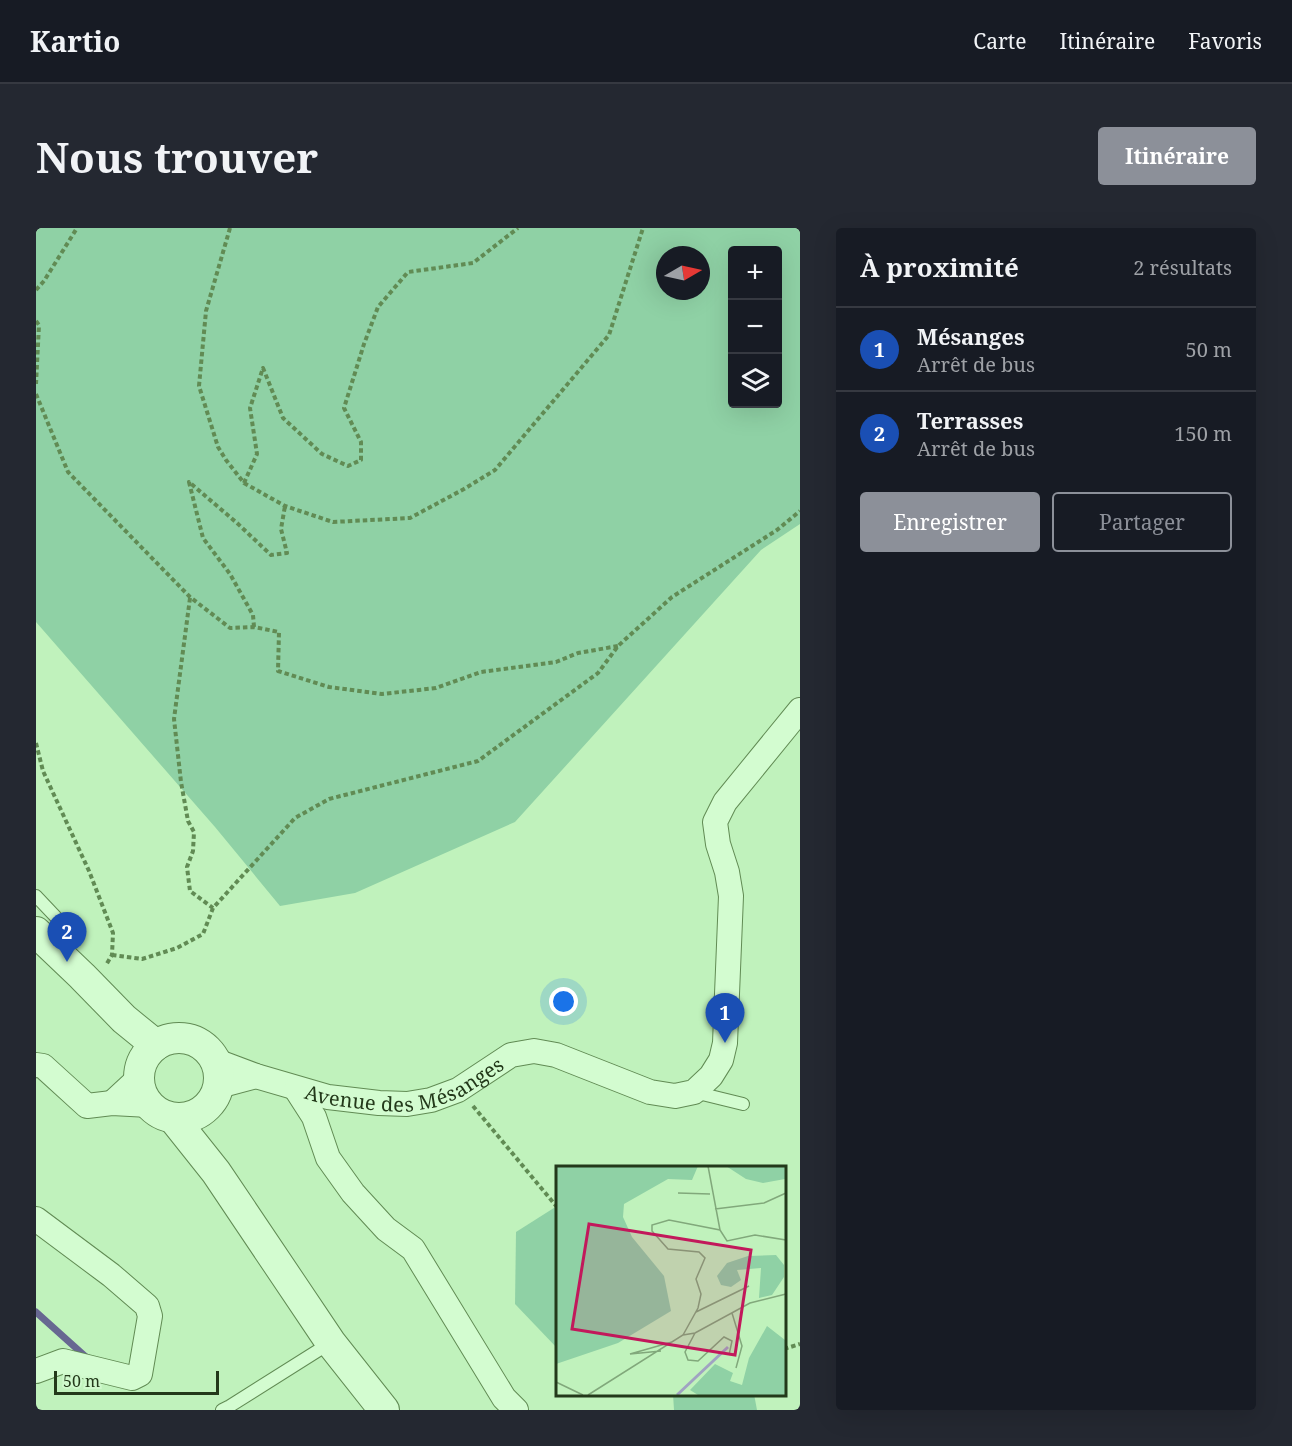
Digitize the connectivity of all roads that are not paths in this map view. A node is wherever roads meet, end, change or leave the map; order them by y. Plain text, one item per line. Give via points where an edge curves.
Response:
1 (800, 710) edge
2 (36, 896) edge
3 (36, 932) edge
4 (59, 954) junction
5 (124, 1019) junction
6 (156, 1045) junction
7 (36, 1065) edge
8 (213, 1086) junction
9 (296, 1089) junction
10 (694, 1092) junction
11 (150, 1093) junction
12 (743, 1104) dead end
13 (216, 1172) junction
14 (36, 1219) edge
15 (331, 1342) junction
16 (36, 1371) edge
17 (222, 1410) edge
18 (384, 1410) edge
19 (516, 1410) edge

1 - 10 street via 725,802 715,822 731,896 725,1043 711,1076
2 - 4 lane via 71,933 69,948
3 - 4 street
4 - 5 street
5 - 6 street
5 - 11 street
6 - 8 street via 178,1038 201,1044 210,1051
6 - 11 street via 143,1061
7 - 11 street via 43,1066 87,1106
8 - 9 street, Avenue des Mésanges via 256,1076
8 - 11 street via 195,1116 184,1119
8 - 13 street via 206,1134
9 - 10 street, Avenue des Mésanges via 328,1097 407,1104 458,1090 511,1055 534,1051 556,1055 650,1092 675,1096
9 - 19 street via 314,1117 328,1158 386,1229 413,1249 504,1398
10 - 12 lane
11 - 13 street
13 - 15 street
14 - 16 street via 111,1275 147,1306 150,1316 140,1374 132,1378 63,1361
15 - 17 lane
15 - 18 street

